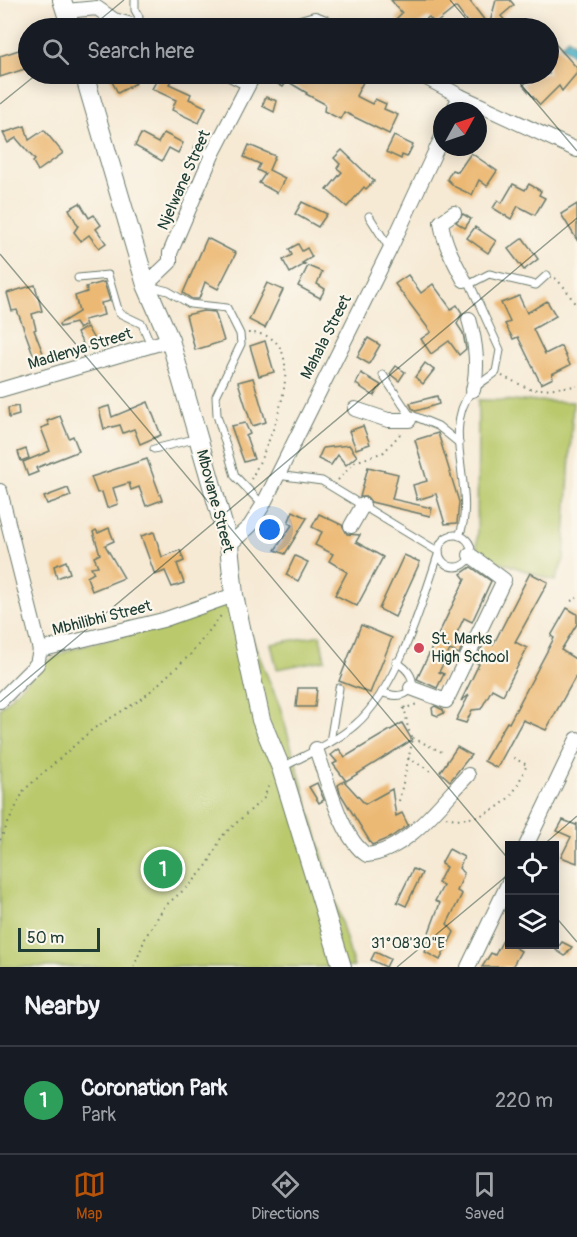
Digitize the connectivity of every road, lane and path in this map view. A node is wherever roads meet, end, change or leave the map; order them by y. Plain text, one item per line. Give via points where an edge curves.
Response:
1 (135, 0) edge
2 (67, 13) edge
3 (111, 18) edge
4 (139, 18) edge
5 (87, 84) edge
6 (248, 84) edge
7 (438, 84) edge
8 (460, 96) junction
9 (457, 102) edge
10 (198, 148) dead end
11 (577, 150) edge
12 (212, 155) junction
13 (433, 156) edge
14 (454, 213) dead end
15 (369, 216) dead end
16 (390, 249) junction
17 (549, 274) joint
18 (78, 278) dead end
19 (464, 280) dead end
20 (147, 285) junction
21 (577, 307) edge
22 (469, 319) dead end
23 (240, 334) junction
24 (170, 340) junction
25 (151, 345) junction
26 (495, 373) junction
27 (383, 375) dead end
28 (577, 386) edge
29 (0, 390) edge
30 (473, 390) junction
31 (355, 409) dead end
32 (409, 420) joint
33 (198, 438) junction
34 (459, 443) junction
35 (154, 449) dead end
36 (276, 475) junction
37 (247, 487) junction
38 (334, 488) junction
39 (0, 491) edge
40 (263, 505) junction
41 (363, 505) junction
42 (351, 526) dead end
43 (459, 536) junction
44 (229, 546) junction
45 (439, 552) junction
46 (470, 555) junction
47 (234, 595) junction
48 (577, 598) edge
49 (570, 601) dead end
50 (40, 650) junction
51 (396, 662) junction
52 (339, 688) dead end
53 (408, 691) junction
54 (382, 692) junction
55 (0, 701) edge
56 (413, 738) junction
57 (577, 739) edge
58 (330, 742) junction
59 (316, 749) junction
60 (444, 753) dead end
61 (510, 756) dead end
62 (408, 758) junction
63 (434, 773) dead end
64 (276, 774) junction
65 (468, 775) dead end
66 (399, 801) dead end
67 (431, 813) junction
68 (0, 840) edge
69 (528, 841) edge
70 (505, 890) edge
71 (134, 967) edge
72 (342, 967) edge
73 (468, 967) edge

1 - 4 lane
2 - 3 street via 97,8
5 - 20 street, Mbovane Street
6 - 12 street, Njelwane Street
7 - 8 street
8 - 9 street
8 - 11 street
10 - 12 lane
12 - 20 street, Njelwane Street via 170,253 170,262
13 - 16 street, Mahala Street
14 - 19 street via 441,222 442,234
15 - 16 lane
16 - 36 street, Mahala Street
17 - 21 path via 565,288
17 - 26 lane via 536,285 489,274 470,285 500,350
18 - 25 lane via 108,275 119,313 142,324
20 - 23 lane via 190,304 227,308
20 - 24 street, Mbovane Street
22 - 30 street via 477,356
23 - 37 lane via 240,350 216,396 230,465
23 - 37 path via 272,337 284,351 286,361 279,408 262,458
24 - 25 street, Madlenya Street
24 - 33 street, Mbovane Street
25 - 29 street, Madlenya Street
26 - 28 path via 532,390
26 - 30 lane
27 - 34 lane via 409,414 438,426
30 - 34 lane via 464,409
31 - 32 street via 388,420
32 - 38 path via 409,428 390,442 384,452 355,462
33 - 35 lane
33 - 44 street, Mbovane Street
34 - 43 lane via 466,521
36 - 38 lane via 322,481
36 - 40 street, Mahala Street
37 - 40 lane
38 - 41 lane
39 - 50 street
40 - 44 street, Mahala Street via 250,526
41 - 42 street
41 - 45 lane
43 - 45 lane via 444,539
43 - 46 lane via 469,544
44 - 47 street, Mbovane Street
45 - 46 lane via 443,563 452,567 463,566
45 - 51 lane via 417,618
46 - 53 street via 504,580 446,701
47 - 50 street, Mbhilibhi Street via 163,620
47 - 64 street, Mbovane Street
47 - 68 path via 191,654 143,698 93,729 24,790
48 - 49 path
50 - 55 street, Mbhilibhi Street via 37,664
51 - 53 lane via 413,678
51 - 54 lane
52 - 58 lane
53 - 54 lane via 397,697
53 - 56 path via 403,709
54 - 58 lane via 355,725
56 - 60 path
56 - 62 path
57 - 69 street
58 - 59 lane
59 - 64 lane
59 - 67 street via 348,834 366,855 387,850
61 - 67 path via 527,765 502,805 459,820
62 - 63 path
62 - 66 path
64 - 71 path via 264,798 222,836 208,864 165,906 146,936
64 - 72 street, Mbovane Street
65 - 67 street
70 - 73 street

